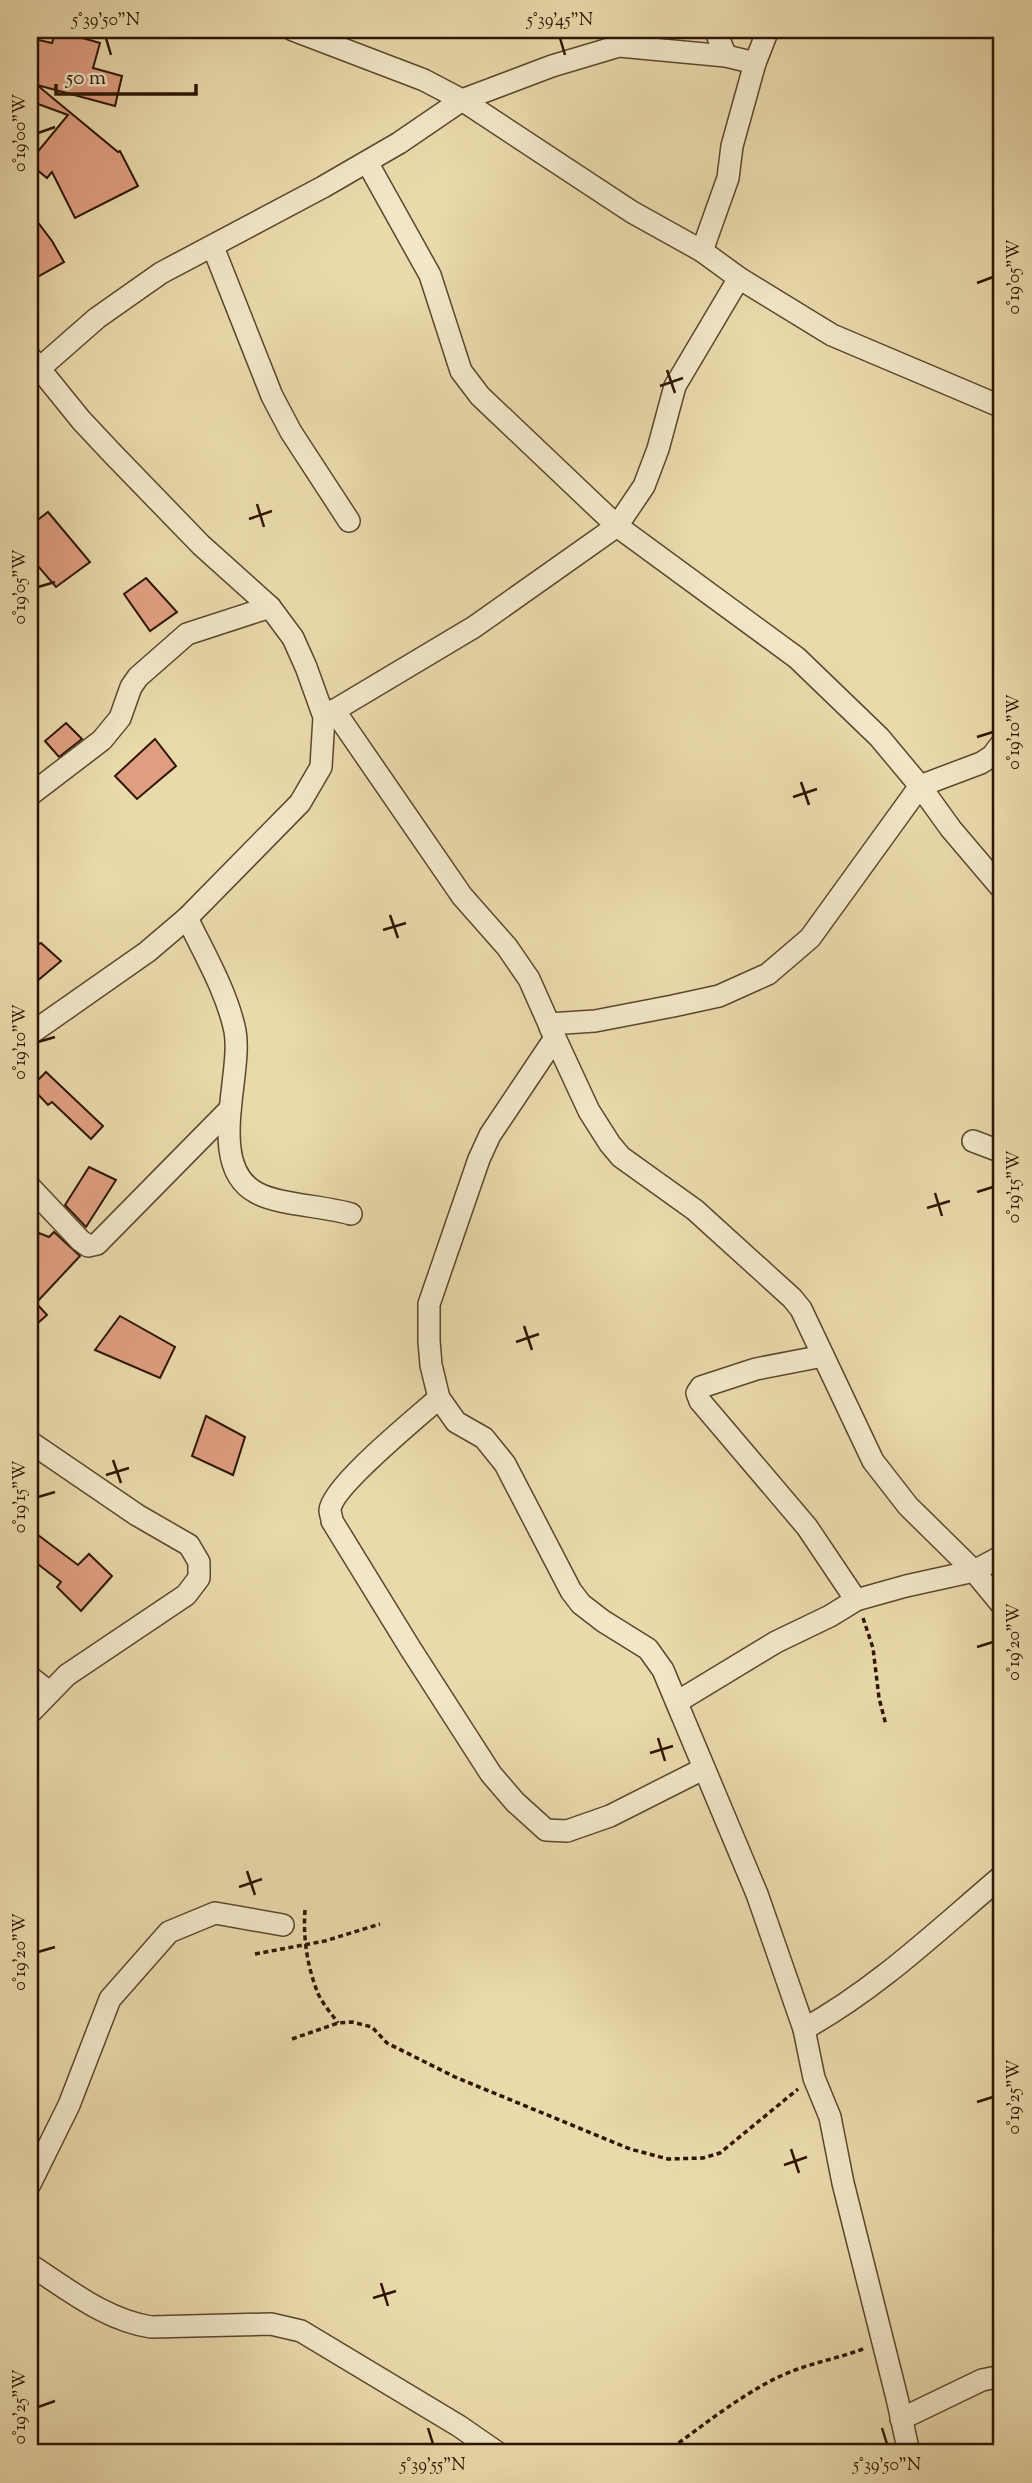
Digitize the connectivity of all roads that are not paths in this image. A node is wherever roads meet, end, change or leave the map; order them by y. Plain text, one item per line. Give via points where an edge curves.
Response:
1 (293, 30) edge
2 (715, 30) edge
3 (768, 30) edge
4 (726, 56) junction
5 (755, 63) junction
6 (462, 100) junction
7 (367, 162) junction
8 (214, 247) junction
9 (702, 251) junction
10 (739, 278) junction
11 (33, 367) edge
12 (1002, 407) edge
13 (349, 521) dead end
14 (617, 526) junction
15 (270, 607) junction
16 (329, 713) junction
17 (1002, 743) edge
18 (920, 786) junction
19 (30, 795) edge
20 (1002, 889) edge
21 (187, 918) junction
22 (552, 1031) junction
23 (30, 1034) edge
24 (230, 1109) junction
25 (973, 1140) dead end
26 (1002, 1152) edge
27 (30, 1187) edge
28 (351, 1214) dead end
29 (823, 1356) junction
30 (439, 1398) junction
31 (30, 1442) edge
32 (1002, 1556) edge
33 (974, 1571) junction
34 (856, 1600) junction
35 (1002, 1605) edge
36 (30, 1677) edge
37 (49, 1692) junction
38 (677, 1702) junction
39 (30, 1713) edge
40 (704, 1769) junction
41 (1002, 1876) edge
42 (283, 1925) dead end
43 (804, 2029) junction
44 (30, 2184) edge
45 (30, 2265) edge
46 (1002, 2376) edge
47 (901, 2419) junction
48 (498, 2453) edge
49 (909, 2453) edge

1 - 6 street via 424,80
2 - 4 street
3 - 5 street
4 - 5 street
4 - 6 street via 619,46
5 - 9 street via 732,146 729,178
6 - 7 street
6 - 9 street via 632,212
7 - 8 street
7 - 14 street via 430,275 461,371 480,396
8 - 11 street via 161,273
8 - 13 street via 272,396
9 - 10 street
10 - 12 street via 832,335
10 - 14 street via 675,386 644,486
11 - 15 street via 201,545
14 - 16 street via 474,627
14 - 18 street via 797,658 879,737
15 - 16 street via 293,638
15 - 19 street via 187,634 138,677 120,718 102,740
16 - 21 street via 321,767 300,803
16 - 22 street via 462,896 507,947 529,979
17 - 18 street via 981,763
18 - 20 street
18 - 22 street via 810,937 768,974 719,996
21 - 23 street via 147,952
21 - 24 street via 224,996 235,1032
22 - 29 street via 589,1111 615,1150 695,1210 776,1282 801,1309
22 - 30 street via 479,1159 429,1304 431,1364
24 - 27 street via 97,1244 88,1246 80,1240
24 - 28 street via 233,1162 257,1193
25 - 26 street
29 - 33 street via 873,1461 908,1506
29 - 34 street via 756,1369 701,1387 697,1393 807,1527
30 - 38 street via 456,1422 484,1438 505,1464 576,1598 648,1649
30 - 40 street via 357,1471 330,1510 332,1521 491,1774 546,1830 567,1831 610,1816
31 - 37 street via 137,1516 188,1545 198,1562 199,1578 186,1595
32 - 33 street
33 - 34 street
33 - 35 street
34 - 38 street
36 - 37 street
37 - 39 street
38 - 40 street
40 - 43 street via 757,1894
41 - 43 street via 863,1993
42 - 44 street via 215,1913 169,1932 110,1999 69,2105
43 - 47 street via 814,2078 830,2117
45 - 48 street via 133,2325 271,2324 301,2331
46 - 47 street via 982,2380
47 - 49 street

